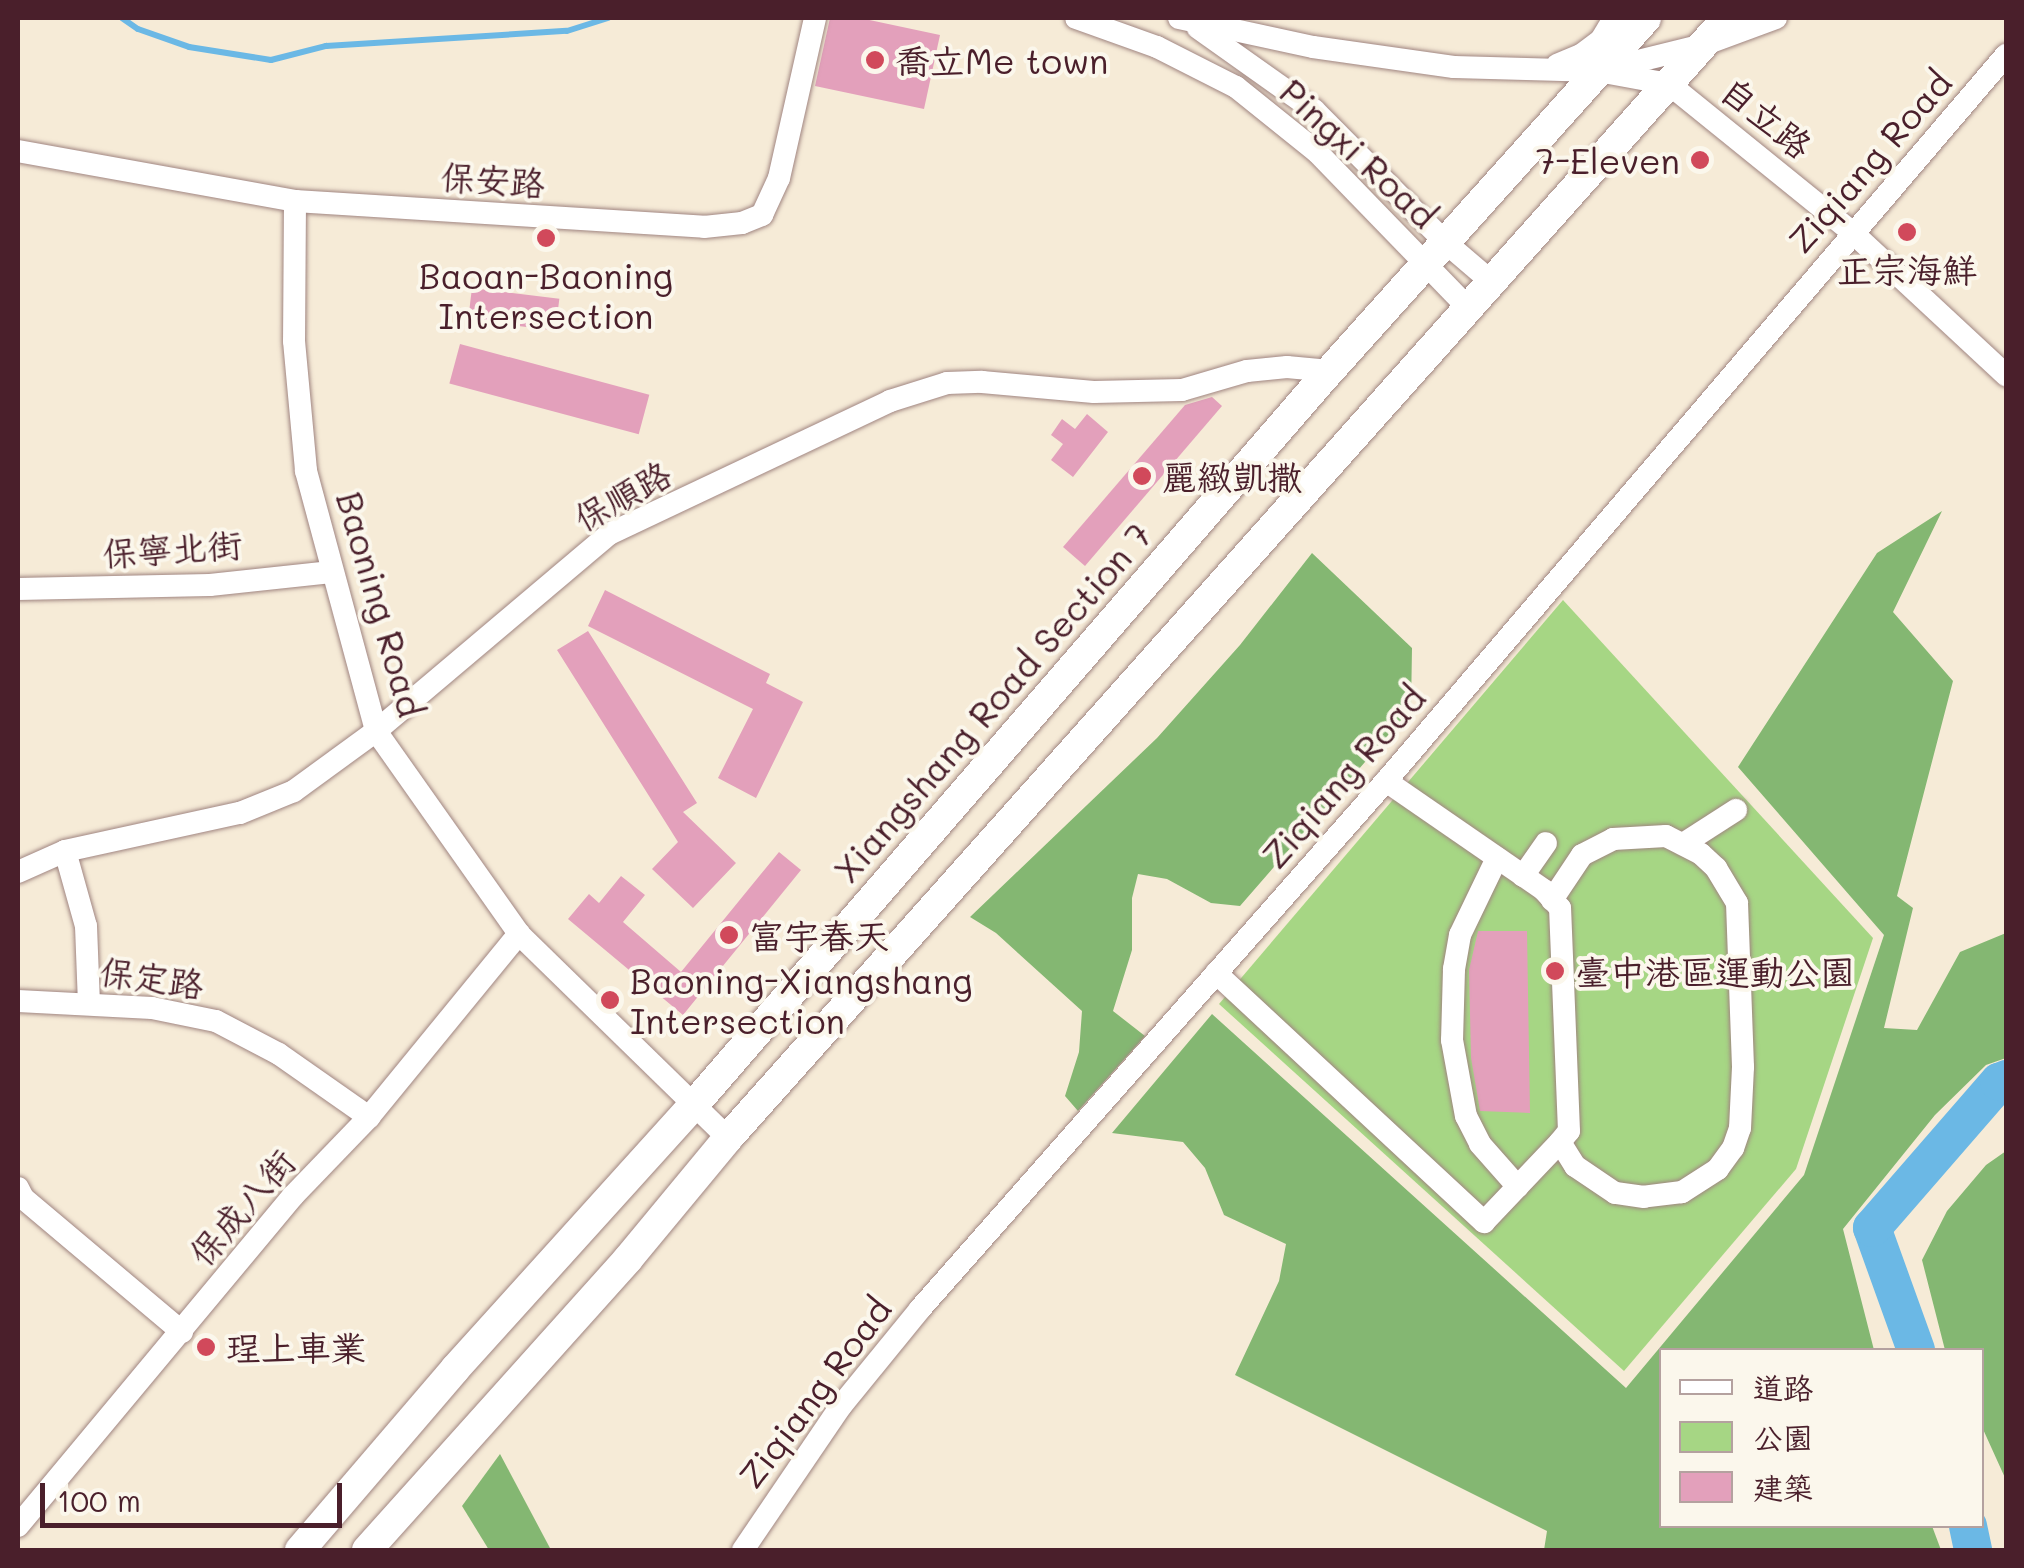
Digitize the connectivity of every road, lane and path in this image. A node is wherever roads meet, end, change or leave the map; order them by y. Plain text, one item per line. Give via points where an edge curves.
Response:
1 (815, 18) edge
2 (1076, 18) edge
3 (1181, 18) edge
4 (1614, 18) edge
5 (1646, 18) edge
6 (1727, 18) edge
7 (1776, 18) edge
8 (1703, 45) junction
9 (2004, 62) edge
10 (1602, 66) junction
11 (1546, 69) junction
12 (1669, 84) junction
13 (18, 151) edge
14 (295, 201) junction
15 (1853, 233) junction
16 (1436, 254) junction
17 (1493, 283) junction
18 (1470, 310) junction
19 (1330, 371) junction
20 (2006, 375) edge
21 (331, 572) junction
22 (18, 589) edge
23 (376, 731) junction
24 (1386, 781) junction
25 (1736, 810) dead end
26 (1546, 844) dead end
27 (1683, 844) junction
28 (65, 852) junction
29 (1497, 858) junction
30 (18, 872) edge
31 (1523, 876) junction
32 (1552, 900) junction
33 (519, 934) junction
34 (1216, 973) junction
35 (18, 1001) edge
36 (89, 1004) junction
37 (692, 1106) junction
38 (368, 1117) junction
39 (728, 1138) junction
40 (1560, 1142) junction
41 (1518, 1186) junction
42 (19, 1197) edge
43 (182, 1332) junction
44 (18, 1526) edge
45 (300, 1550) edge
46 (366, 1550) edge
47 (743, 1550) edge

1 - 14 street, 保安路 via 779,178 762,215 742,223 704,227
2 - 16 street, Pingxi Road via 1157,46 1236,87
3 - 11 street via 1419,62
3 - 16 street, Pingxi Road via 1314,110
4 - 10 street
4 - 11 street via 1581,56
5 - 10 main road, Xiangshang Road Section 7
6 - 8 main road
7 - 8 street
8 - 10 street
8 - 12 main road
9 - 15 street, Ziqiang Road
10 - 11 street
10 - 12 street, 自立路
10 - 16 main road, Xiangshang Road Section 7
12 - 15 street, 自立路
12 - 17 main road
13 - 14 street, 保安路
14 - 21 street, Baoning Road via 300,416 306,472
15 - 20 street, 自立路
15 - 24 street, Ziqiang Road
16 - 17 street, Pingxi Road
16 - 18 street, Pingxi Road
16 - 19 main road, Xiangshang Road Section 7
17 - 18 main road
18 - 39 main road
19 - 23 street, 保順路 via 1247,371 1182,390 948,383 890,402 609,534
19 - 37 main road, Xiangshang Road Section 7
21 - 22 street, 保寧北街 via 210,586
21 - 23 street, Baoning Road
23 - 28 street, 保順路 via 294,792 240,813
23 - 33 street, Baoning Road
24 - 29 street
24 - 34 street, Ziqiang Road
25 - 27 street
26 - 31 street
27 - 32 street via 1666,836 1613,839 1582,856
27 - 40 street via 1716,868 1737,903 1742,1102 1733,1148 1718,1169 1682,1192 1644,1197 1615,1194 1574,1166
28 - 30 street, 保順路
28 - 36 street via 86,926
29 - 31 street
29 - 41 street via 1460,934 1452,1040 1466,1116 1480,1144
31 - 32 street
32 - 40 street via 1560,908 1569,1132
33 - 37 street, Baoning Road
33 - 38 street, 保成八街
34 - 41 street via 1484,1222
34 - 47 street, Ziqiang Road via 920,1309 831,1420
35 - 36 street, 保定路
36 - 38 street, 保定路 via 216,1021 279,1054
37 - 39 street, Baoning Road
37 - 45 main road, Xiangshang Road Section 7
38 - 43 street, 保成八街 via 293,1196
39 - 46 main road
40 - 41 street
42 - 43 street
43 - 44 street, 保成八街

